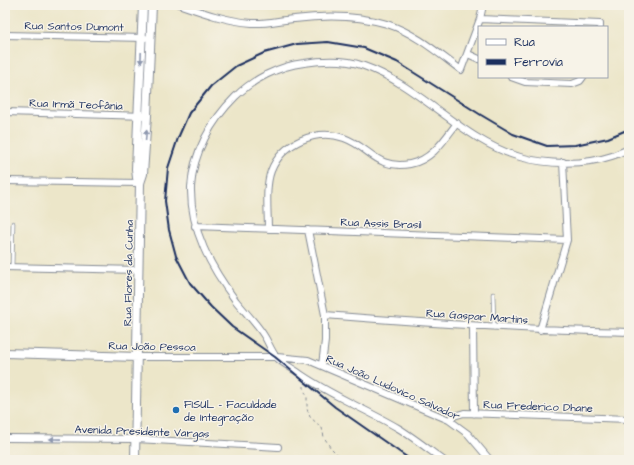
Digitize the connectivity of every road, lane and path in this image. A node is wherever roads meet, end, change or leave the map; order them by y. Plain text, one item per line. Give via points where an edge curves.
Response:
1 (143, 5) edge
2 (152, 5) edge
3 (181, 5) edge
4 (483, 5) edge
5 (480, 20) junction
6 (600, 25) edge
7 (5, 35) edge
8 (146, 38) junction
9 (468, 54) junction
10 (478, 59) edge
11 (515, 78) edge
12 (582, 78) edge
13 (5, 112) edge
14 (143, 116) junction
15 (456, 123) junction
16 (629, 149) edge
17 (563, 162) junction
18 (5, 181) edge
19 (140, 183) junction
20 (13, 223) dead end
21 (195, 226) junction
22 (268, 229) junction
23 (308, 230) junction
24 (567, 240) junction
25 (5, 268) edge
26 (12, 268) junction
27 (139, 270) junction
28 (493, 294) dead end
29 (325, 314) junction
30 (473, 326) junction
31 (494, 328) junction
32 (540, 330) junction
33 (629, 332) edge
34 (5, 353) edge
35 (137, 357) junction
36 (277, 357) junction
37 (298, 358) joint
38 (322, 365) junction
39 (304, 388) dead end
40 (474, 414) junction
41 (629, 419) edge
42 (449, 420) junction
43 (5, 438) edge
44 (136, 440) junction
45 (278, 447) dead end
46 (135, 460) edge
47 (349, 460) edge
48 (443, 460) edge
49 (490, 460) edge

1 - 8 street
2 - 8 street
3 - 9 street via 222,18 252,23 338,16 364,19 387,24 412,34 461,70
4 - 5 street
5 - 6 street
5 - 9 street
7 - 8 street, Rua Santos Dumont
8 - 14 street
9 - 10 street
11 - 12 street via 525,82 572,84
13 - 14 street, Rua Irmã Teofânia
14 - 19 street, Rua Flores da Cunha
15 - 17 street via 489,144 520,157
15 - 21 street via 397,81 364,65 320,60 276,70 238,94 222,110 203,140 192,175 191,204
15 - 22 street via 432,154 411,164 388,163 376,159 344,138 329,135 312,136 301,140 279,157 271,172 268,188
16 - 17 street via 612,156 582,162
17 - 24 street
18 - 19 street
19 - 27 street, Rua Flores da Cunha
20 - 26 lane
21 - 22 street, Rua Assis Brasil
21 - 36 street via 215,271 263,334
22 - 23 street, Rua Assis Brasil
23 - 24 street, Rua Assis Brasil
23 - 29 street
24 - 32 street
25 - 26 street
26 - 27 street
27 - 35 street, Rua Flores da Cunha
28 - 31 lane
29 - 30 street, Rua Gaspar Martins
29 - 38 street
30 - 31 street, Rua Gaspar Martins
30 - 40 street
31 - 32 street, Rua Gaspar Martins
32 - 33 street, Rua Gaspar Martins
34 - 35 street, Rua João Pessoa
35 - 36 street, Rua João Pessoa
35 - 44 street, Rua Flores da Cunha
36 - 37 street, Rua João Pessoa
36 - 48 street via 310,382 398,428
37 - 38 street, Rua João Ludovico Salvador
38 - 42 street, Rua João Ludovico Salvador
39 - 47 path via 310,417 322,428 330,447 338,455
40 - 41 street, Rua Frederico Dhane
40 - 42 street, Rua Frederico Dhane via 457,414
42 - 49 street, Rua João Ludovico Salvador via 471,437
44 -> 43 street, Avenida Presidente Vargas
44 - 45 street, Avenida Presidente Vargas
44 - 46 street, Rua Flores da Cunha

